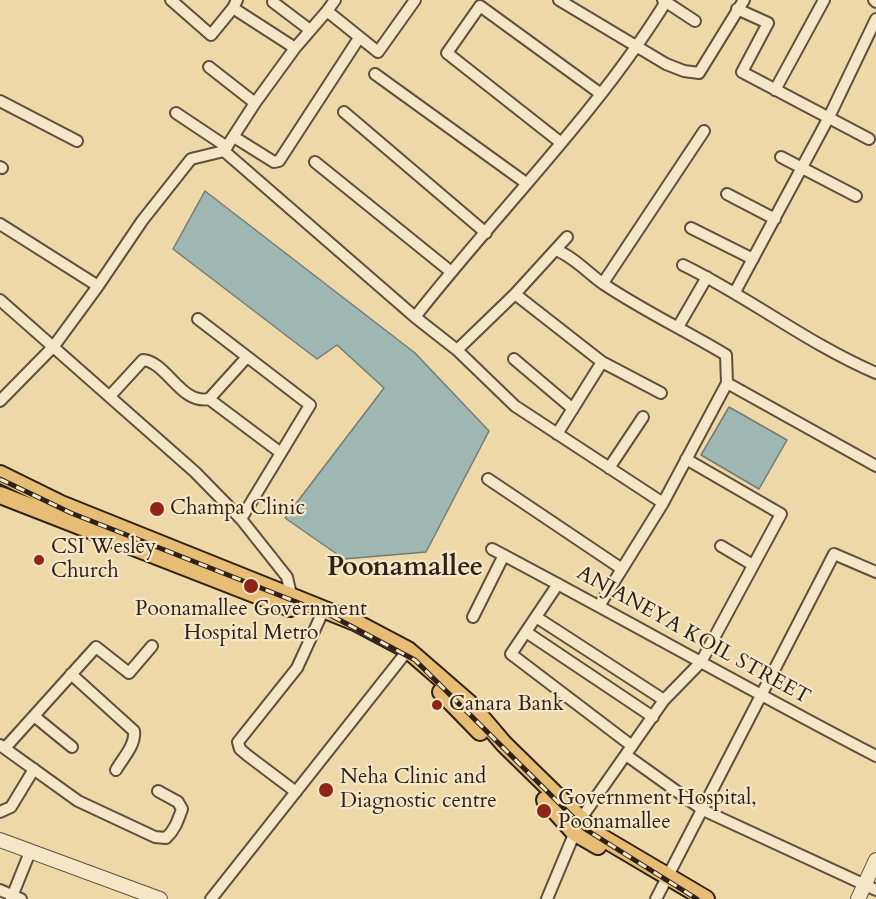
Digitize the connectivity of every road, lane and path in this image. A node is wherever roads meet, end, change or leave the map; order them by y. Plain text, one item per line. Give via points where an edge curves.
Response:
1 (171, 0) edge
2 (335, 0) edge
3 (415, 0) edge
4 (559, 0) edge
5 (824, 0) edge
6 (665, 1) edge
7 (273, 2) dead end
8 (235, 4) edge
9 (578, 5) edge
10 (740, 5) edge
11 (327, 11) junction
12 (876, 19) edge
13 (695, 21) dead end
14 (310, 30) junction
15 (359, 38) junction
16 (637, 45) junction
17 (295, 48) junction
18 (209, 67) dead end
19 (375, 74) dead end
20 (775, 90) junction
21 (601, 94) junction
22 (0, 101) edge
23 (255, 103) junction
24 (344, 112) dead end
25 (176, 113) dead end
26 (829, 117) junction
27 (704, 130) dead end
28 (869, 139) dead end
29 (77, 141) dead end
30 (560, 142) junction
31 (228, 145) junction
32 (781, 157) dead end
33 (315, 162) dead end
34 (802, 168) junction
35 (526, 183) junction
36 (727, 195) dead end
37 (856, 196) dead end
38 (775, 219) junction
39 (0, 224) edge
40 (691, 228) dead end
41 (486, 233) junction
42 (567, 237) dead end
43 (556, 250) junction
44 (753, 259) junction
45 (682, 265) dead end
46 (450, 272) junction
47 (707, 277) junction
48 (603, 284) junction
49 (98, 286) junction
50 (735, 292) junction
51 (515, 294) junction
52 (0, 300) edge
53 (415, 317) junction
54 (198, 319) dead end
55 (678, 327) junction
56 (54, 346) junction
57 (457, 350) junction
58 (247, 357) junction
59 (514, 359) dead end
60 (602, 362) junction
61 (876, 373) edge
62 (727, 383) junction
63 (661, 393) dead end
64 (110, 396) junction
65 (209, 399) junction
66 (0, 401) edge
67 (573, 409) junction
68 (643, 417) dead end
69 (557, 434) junction
70 (281, 453) junction
71 (687, 459) junction
72 (876, 466) edge
73 (609, 468) junction
74 (0, 474) edge
75 (488, 479) dead end
76 (0, 495) edge
77 (663, 503) junction
78 (241, 519) junction
79 (721, 546) dead end
80 (492, 549) dead end
81 (504, 555) junction
82 (753, 565) junction
83 (622, 569) junction
84 (876, 572) edge
85 (558, 584) junction
86 (291, 603) junction
87 (599, 606) junction
88 (473, 616) dead end
89 (536, 617) junction
90 (320, 618) junction
91 (526, 632) junction
92 (152, 646) dead end
93 (406, 653) junction
94 (701, 662) junction
95 (71, 674) junction
96 (761, 697) junction
97 (664, 700) junction
98 (34, 716) junction
99 (652, 717) junction
100 (3, 747) edge
101 (72, 747) dead end
102 (629, 750) junction
103 (876, 756) edge
104 (34, 769) junction
105 (116, 770) dead end
106 (158, 791) dead end
107 (296, 792) junction
108 (703, 810) junction
109 (0, 812) edge
110 (577, 826) junction
111 (0, 840) edge
112 (30, 852) junction
113 (876, 860) edge
114 (663, 887) edge
115 (870, 887) edge
116 (0, 890) edge
117 (133, 894) edge
118 (15, 898) edge
119 (160, 899) edge
120 (212, 899) edge
121 (547, 899) edge
122 (686, 899) edge
123 (706, 899) edge
124 (858, 899) edge

1 - 8 street via 211,35
2 - 11 street
3 - 15 street via 378,52
4 - 9 street
5 - 20 street
6 - 13 street
6 - 16 street
7 - 14 street
8 - 17 street
9 - 16 street
10 - 16 street via 699,73 666,64
10 - 20 street via 768,23 742,72
11 - 14 street
11 - 15 street
12 - 26 street
14 - 17 street
15 - 31 street via 279,161
16 - 21 street
17 - 23 street
18 - 23 street
19 - 35 street
20 - 26 street
21 - 30 street
21 - 30 street via 480,6 447,53
22 - 29 street
23 - 31 street
24 - 41 street
25 - 31 street
26 - 28 street
26 - 34 street
27 - 48 street
30 - 35 street
31 - 49 street via 191,159
31 - 53 street
32 - 34 street
33 - 46 street
34 - 37 street
34 - 38 street
35 - 41 street
36 - 38 street
38 - 44 street
39 - 49 street
40 - 44 street
41 - 46 street
42 - 43 street
43 - 48 street
43 - 51 street
44 - 50 street
45 - 47 street
46 - 53 street
47 - 50 street
47 - 55 street
48 - 55 street
49 - 56 street
50 - 61 street via 789,327
51 - 57 street
51 - 60 street
52 - 56 street
53 - 57 street
54 - 58 street
55 - 62 street via 726,356
56 - 64 street
56 - 66 street
57 - 69 street via 515,406
58 - 65 street
58 - 70 street via 310,405
59 - 67 street
60 - 63 street
60 - 67 street
62 - 71 street
62 - 72 street
64 - 65 street via 143,360 154,364 187,394
64 - 78 street
65 - 70 street
67 - 69 street
68 - 73 street
69 - 73 street
70 - 78 street
71 - 77 street
71 - 82 street via 781,514
73 - 77 street
74 - 86 main road
75 - 83 street
76 - 86 main road
77 - 83 street
78 - 86 street via 287,577
79 - 82 street
80 - 81 street, ANJANEYA KOIL STREET
81 - 85 street, ANJANEYA KOIL STREET
81 - 88 street
82 - 94 street
83 - 87 street
84 - 96 street via 834,554
85 - 87 street, ANJANEYA KOIL STREET
85 - 89 street
86 - 90 main road
86 - 93 main road via 355,622
87 - 94 street, ANJANEYA KOIL STREET
89 - 91 street
89 - 97 street
90 - 93 main road
90 - 107 street via 297,668 238,742 240,749
91 - 99 street
91 - 102 street via 511,654
92 - 95 street via 129,673 96,647
93 - 107 street
93 - 110 main road via 525,778
94 - 96 street, ANJANEYA KOIL STREET
94 - 97 street
95 - 98 street
95 - 105 street via 134,731 129,749
96 - 103 street, ANJANEYA KOIL STREET
96 - 108 street
97 - 99 street
98 - 100 street
98 - 101 street
99 - 102 street
100 - 104 street
102 - 108 street
102 - 110 street
104 - 106 street via 78,801 155,837 166,838 182,809 178,802
104 - 109 street via 11,807
107 - 120 street
108 - 114 street
108 - 115 street
110 - 114 main road
110 - 121 street
111 - 112 street
112 - 117 street
112 - 118 street
113 - 115 street
114 - 122 main road
114 - 123 main road
115 - 124 street
116 - 118 street
117 - 119 street

